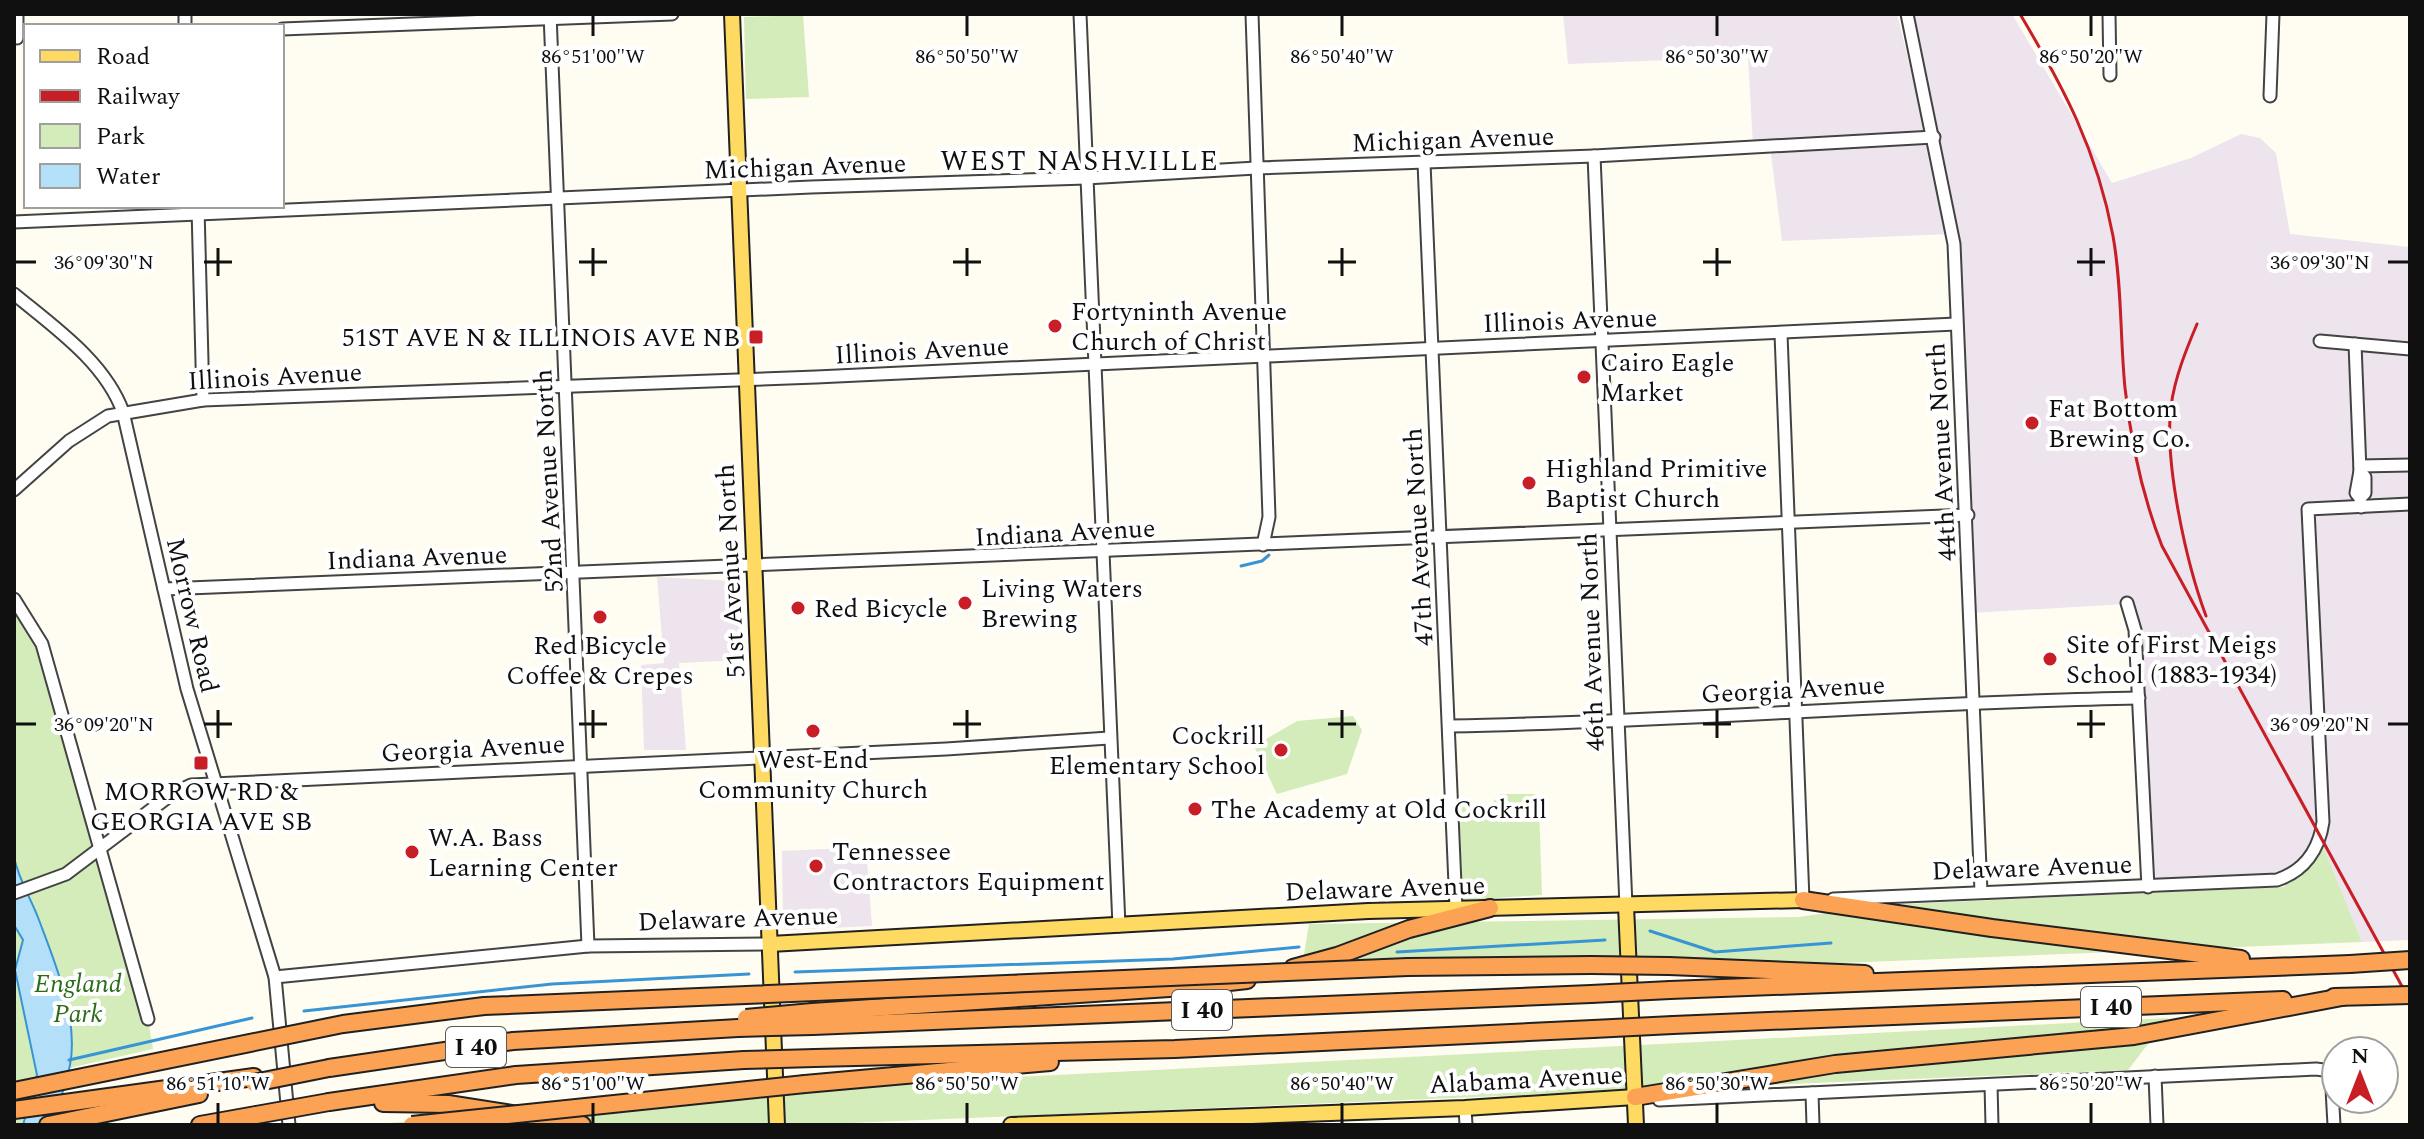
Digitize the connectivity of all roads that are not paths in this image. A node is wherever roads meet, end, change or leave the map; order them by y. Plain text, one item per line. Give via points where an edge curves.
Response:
1 (17, 14) edge
2 (672, 14) edge
3 (732, 14) edge
4 (1080, 14) edge
5 (1252, 14) edge
6 (1907, 14) edge
7 (2109, 14) edge
8 (2273, 14) edge
9 (550, 16) edge
10 (284, 29) edge
11 (19, 38) edge
12 (2110, 75) dead end
13 (2270, 96) dead end
14 (1934, 137) junction
15 (1594, 156) junction
16 (1424, 163) junction
17 (1256, 168) junction
18 (1086, 178) junction
19 (740, 190) junction
20 (558, 200) junction
21 (270, 208) edge
22 (284, 208) edge
23 (198, 210) edge
24 (14, 222) edge
25 (14, 294) edge
26 (1956, 324) junction
27 (1781, 334) junction
28 (1602, 341) junction
29 (2320, 341) dead end
30 (2355, 344) junction
31 (1430, 348) junction
32 (2410, 349) edge
33 (1263, 356) junction
34 (1092, 362) junction
35 (745, 379) junction
36 (566, 386) junction
37 (203, 400) junction
38 (123, 412) junction
39 (2410, 465) edge
40 (2360, 469) junction
41 (14, 490) edge
42 (2360, 502) junction
43 (2410, 504) edge
44 (1968, 515) junction
45 (1790, 523) junction
46 (1610, 531) junction
47 (1439, 538) junction
48 (1263, 545) junction
49 (1103, 551) junction
50 (754, 564) junction
51 (575, 573) junction
52 (164, 589) junction
53 (14, 599) edge
54 (2127, 603) dead end
55 (2139, 698) junction
56 (1975, 701) junction
57 (1798, 710) junction
58 (1618, 721) junction
59 (1450, 726) junction
60 (1109, 738) junction
61 (762, 757) junction
62 (582, 765) junction
63 (213, 782) junction
64 (103, 848) junction
65 (2148, 887) junction
66 (1981, 892) junction
67 (14, 893) edge
68 (1803, 900) junction
69 (1626, 906) junction
70 (1456, 908) junction
71 (1490, 908) junction
72 (1119, 926) junction
73 (770, 944) junction
74 (588, 946) junction
75 (2410, 960) edge
76 (2291, 965) junction
77 (275, 977) junction
78 (1922, 979) junction
79 (2410, 995) edge
80 (2342, 997) junction
81 (148, 1019) dead end
82 (813, 1019) junction
83 (1175, 1049) junction
84 (2155, 1076) junction
85 (254, 1080) junction
86 (1991, 1085) junction
87 (14, 1091) edge
88 (1812, 1093) junction
89 (1635, 1097) junction
90 (329, 1102) junction
91 (1465, 1108) junction
92 (14, 1110) edge
93 (1297, 1119) edge
94 (1126, 1122) edge
95 (48, 1125) edge
96 (200, 1125) edge
97 (289, 1125) edge
98 (412, 1125) edge
99 (582, 1125) edge
100 (777, 1125) edge
101 (1011, 1125) edge
102 (1466, 1125) edge
103 (1636, 1125) edge
104 (1813, 1125) edge
105 (1992, 1125) edge
106 (2157, 1125) edge
107 (2334, 1125) edge

1 - 11 street
2 - 9 street
3 - 19 main road, 51st Avenue North
4 - 18 street
5 - 17 street
6 - 14 street, 44th Avenue North
7 - 12 street
8 - 13 street
9 - 10 street
9 - 20 street, 52nd Avenue North
14 - 15 street, Michigan Avenue
14 - 26 street, 44th Avenue North via 1954,244
15 - 16 street, Michigan Avenue
15 - 28 street, 46th Avenue North
16 - 17 street, Michigan Avenue
16 - 31 street, 47th Avenue North
17 - 18 street, Michigan Avenue
17 - 33 street
18 - 19 street, Michigan Avenue
18 - 34 street
19 - 20 street, Michigan Avenue
19 - 35 main road, 51st Avenue North
20 - 22 street, Michigan Avenue
20 - 36 street, 52nd Avenue North
21 - 23 street, Michigan Avenue
23 - 24 street, Michigan Avenue
23 - 37 street
25 - 38 street, Morrow Road via 96,368 115,390
26 - 27 street, Illinois Avenue
26 - 44 street, 44th Avenue North
27 - 28 street, Illinois Avenue
27 - 45 street
28 - 31 street, Illinois Avenue
28 - 46 street, 46th Avenue North
29 - 30 street
30 - 32 street
30 - 40 street
31 - 33 street, Illinois Avenue
31 - 47 street, 47th Avenue North
33 - 34 street, Illinois Avenue
33 - 48 street via 1269,517
34 - 35 street, Illinois Avenue
34 - 49 street
35 - 36 street, Illinois Avenue
35 - 50 main road, 51st Avenue North
36 - 37 street, Illinois Avenue
36 - 51 street, 52nd Avenue North
37 - 38 street, Illinois Avenue
38 - 41 street, Illinois Avenue via 88,426
38 - 52 street, Morrow Road
39 - 40 street
40 - 42 street
42 - 43 street
42 - 65 street, Delaware Avenue via 2308,509 2320,839 2307,861 2277,880
44 - 45 street, Indiana Avenue
44 - 56 street, 44th Avenue North
45 - 46 street, Indiana Avenue
45 - 57 street
46 - 47 street, Indiana Avenue
46 - 58 street, 46th Avenue North
47 - 48 street, Indiana Avenue
47 - 59 street, 47th Avenue North
48 - 49 street, Indiana Avenue
49 - 50 street, Indiana Avenue
49 - 60 street
50 - 51 street, Indiana Avenue
50 - 61 main road, 51st Avenue North
51 - 52 street, Indiana Avenue
51 - 62 street, 52nd Avenue North
52 - 63 street, Morrow Road
53 - 64 street via 42,644
54 - 55 street via 2135,630
55 - 56 street, Georgia Avenue
55 - 65 street
56 - 57 street, Georgia Avenue
56 - 66 street, 44th Avenue North
57 - 58 street, Georgia Avenue
57 - 68 street
58 - 59 street, Georgia Avenue
58 - 69 street, 46th Avenue North
59 - 70 street, 47th Avenue North
60 - 61 street, Georgia Avenue
60 - 72 street
61 - 62 street, Georgia Avenue
61 - 73 main road, 51st Avenue North
62 - 63 street, Georgia Avenue
62 - 74 street, 52nd Avenue North
63 - 64 street, Georgia Avenue via 172,794
63 - 77 street, Morrow Road
64 - 67 street, Georgia Avenue via 46,883
64 - 81 street
65 - 66 street, Delaware Avenue
66 - 68 street, Delaware Avenue
68 - 69 main road, Delaware Avenue
68 - 76 highway
69 - 71 main road, Delaware Avenue
69 - 89 main road, 46th Avenue North
70 - 71 main road, Delaware Avenue
70 - 72 main road, Delaware Avenue
71 - 82 highway via 1244,981
72 - 73 main road, Delaware Avenue
73 - 74 street, Delaware Avenue
73 - 100 main road, 51st Avenue North
74 - 77 street, Delaware Avenue
75 - 76 highway, I 40, bridge
76 - 78 highway, I 40
77 - 97 street, Morrow Road
78 - 82 highway, I 40, bridge
78 - 87 highway, bridge via 1828,970 1669,966 1408,967 484,1006 343,1024
79 - 80 highway, I 40, bridge
80 - 83 highway, I 40, bridge
80 - 89 highway via 2134,1036 1835,1064
82 - 85 highway, I 40, bridge via 513,1041
83 - 90 highway, I 40, bridge via 744,1060 516,1075
83 - 98 highway, bridge
84 - 86 street, Alabama Avenue
84 - 106 street
84 - 107 street, Alabama Avenue via 2331,1071
85 - 92 highway
85 - 95 highway, I 40
86 - 88 street, Alabama Avenue
86 - 105 street
88 - 89 street, Alabama Avenue
88 - 104 street
89 - 91 main road, Alabama Avenue
89 - 103 main road, 46th Avenue North
90 - 96 highway, I 40, bridge
90 - 99 highway via 448,1104
91 - 93 main road, Alabama Avenue
91 - 102 street
93 - 94 main road, Alabama Avenue
94 - 101 main road, Alabama Avenue

